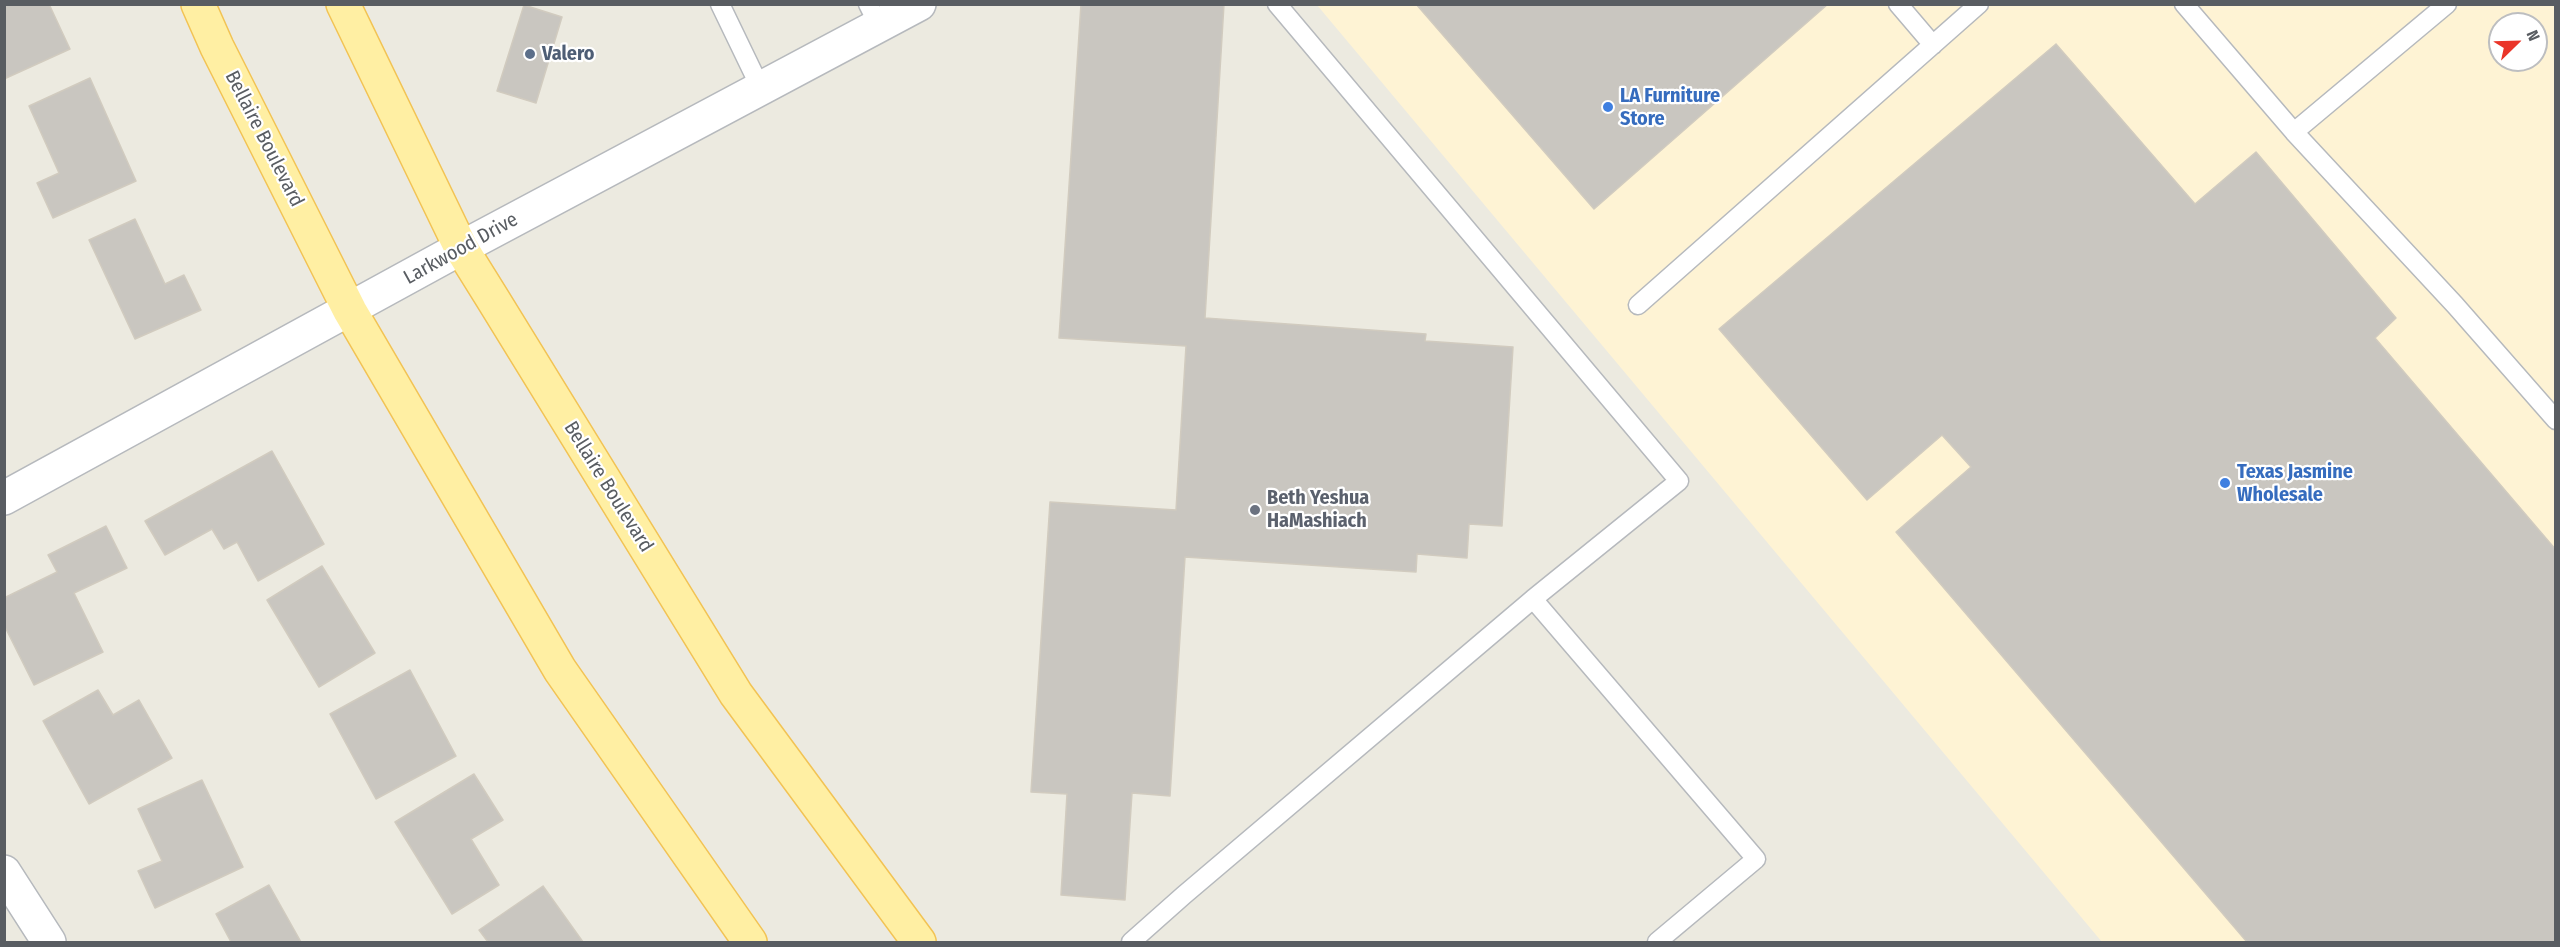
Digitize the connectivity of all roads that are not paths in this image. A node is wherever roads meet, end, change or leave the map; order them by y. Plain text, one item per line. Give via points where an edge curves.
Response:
1 (198, 4) edge
2 (343, 4) edge
3 (919, 4) edge
4 (1277, 4) edge
5 (1898, 4) edge
6 (1979, 4) edge
7 (2184, 4) edge
8 (2447, 4) edge
9 (721, 5) edge
10 (873, 15) edge
11 (1933, 45) junction
12 (761, 89) junction
13 (2294, 132) junction
14 (461, 248) junction
15 (1638, 305) dead end
16 (350, 310) junction
17 (2556, 420) edge
18 (4, 498) edge
19 (1533, 599) junction
20 (4, 872) edge
21 (49, 942) edge
22 (750, 942) edge
23 (919, 942) edge
24 (1131, 942) edge
25 (1657, 942) edge

1 - 16 main road, Bellaire Boulevard
2 - 14 main road, Bellaire Boulevard
3 - 10 street, Larkwood Drive
4 - 19 lane via 1679,481
5 - 11 lane
6 - 11 lane
7 - 13 lane
8 - 13 lane
9 - 12 lane
10 - 12 street, Larkwood Drive
11 - 15 lane
12 - 14 street, Larkwood Drive
13 - 17 lane via 2456,305
14 - 16 street, Larkwood Drive
14 - 23 main road, Bellaire Boulevard via 736,694
16 - 18 street, Larkwood Drive
16 - 22 main road, Bellaire Boulevard via 561,670
19 - 24 lane
19 - 25 lane via 1756,859
20 - 21 street

